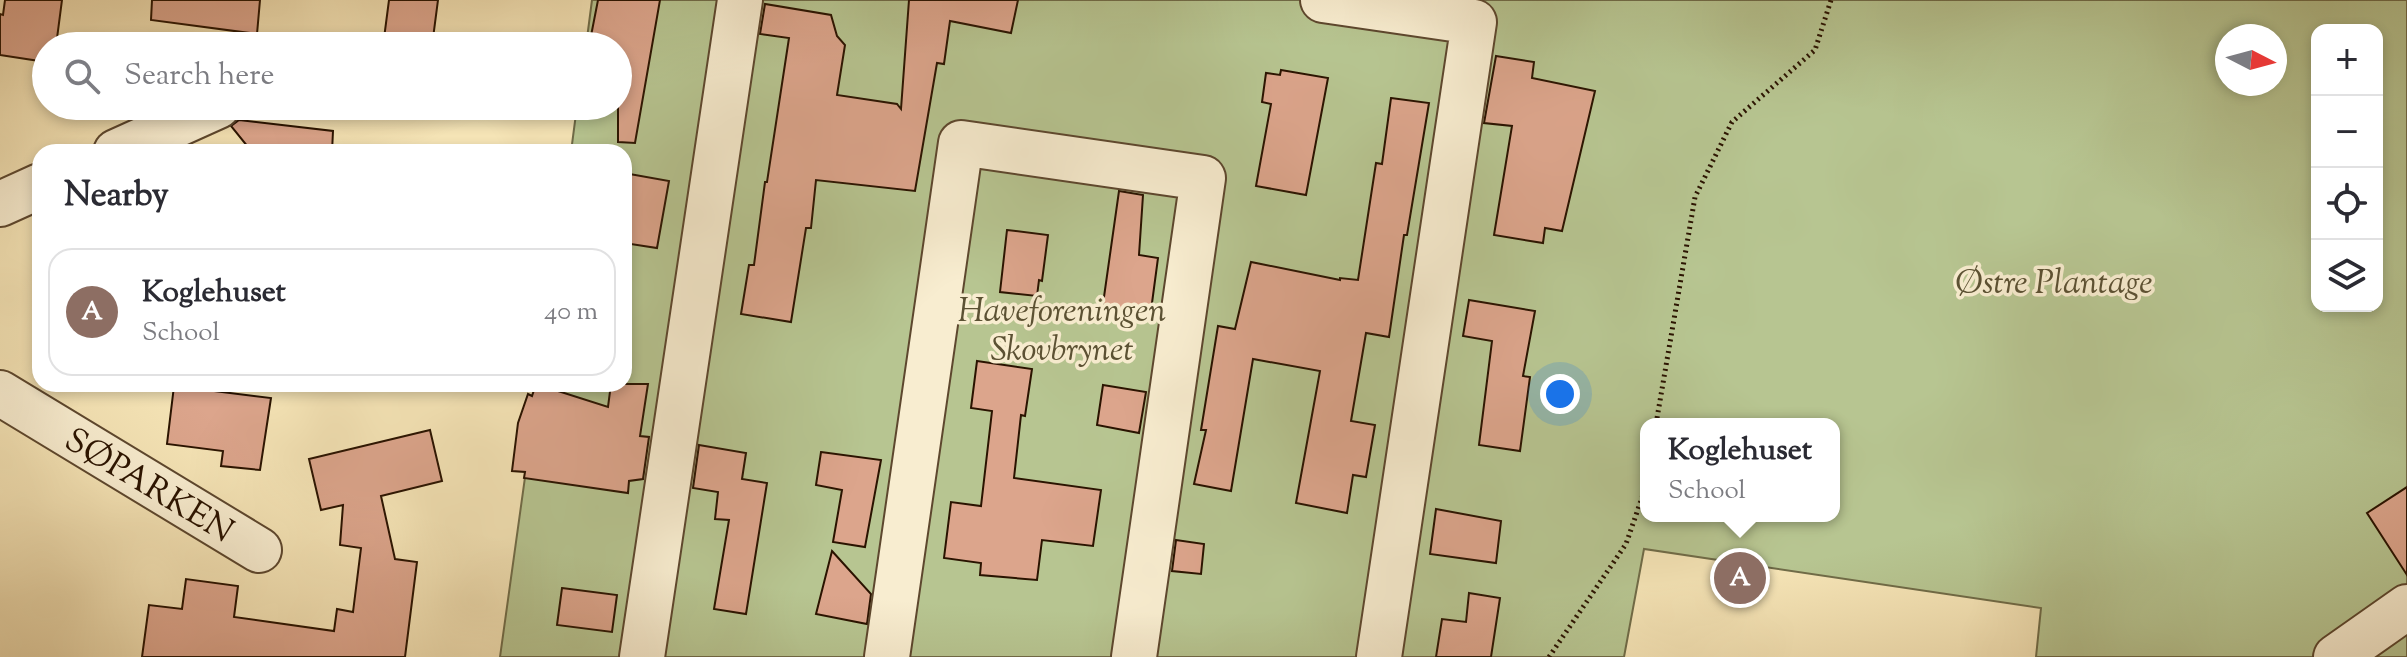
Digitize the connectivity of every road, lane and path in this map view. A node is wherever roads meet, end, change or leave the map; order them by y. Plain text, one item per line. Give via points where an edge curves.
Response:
1 (740, 0) edge
2 (1323, 0) edge
3 (1831, 0) edge
4 (187, 120) edge
5 (134, 144) edge
6 (32, 190) edge
7 (0, 204) edge
8 (0, 393) edge
9 (1657, 418) edge
10 (1640, 503) edge
11 (259, 550) dead end
12 (2407, 607) edge
13 (642, 657) edge
14 (887, 657) edge
15 (1134, 657) edge
16 (1379, 657) edge
17 (1549, 657) edge
18 (2336, 657) edge

1 - 13 street
2 - 16 street via 1474,22
3 - 9 path via 1815,50 1732,122 1695,197
4 - 5 street
6 - 7 street
8 - 11 street, SØPARKEN
10 - 17 path via 1626,544
12 - 18 street
14 - 15 street via 961,143 1203,178

